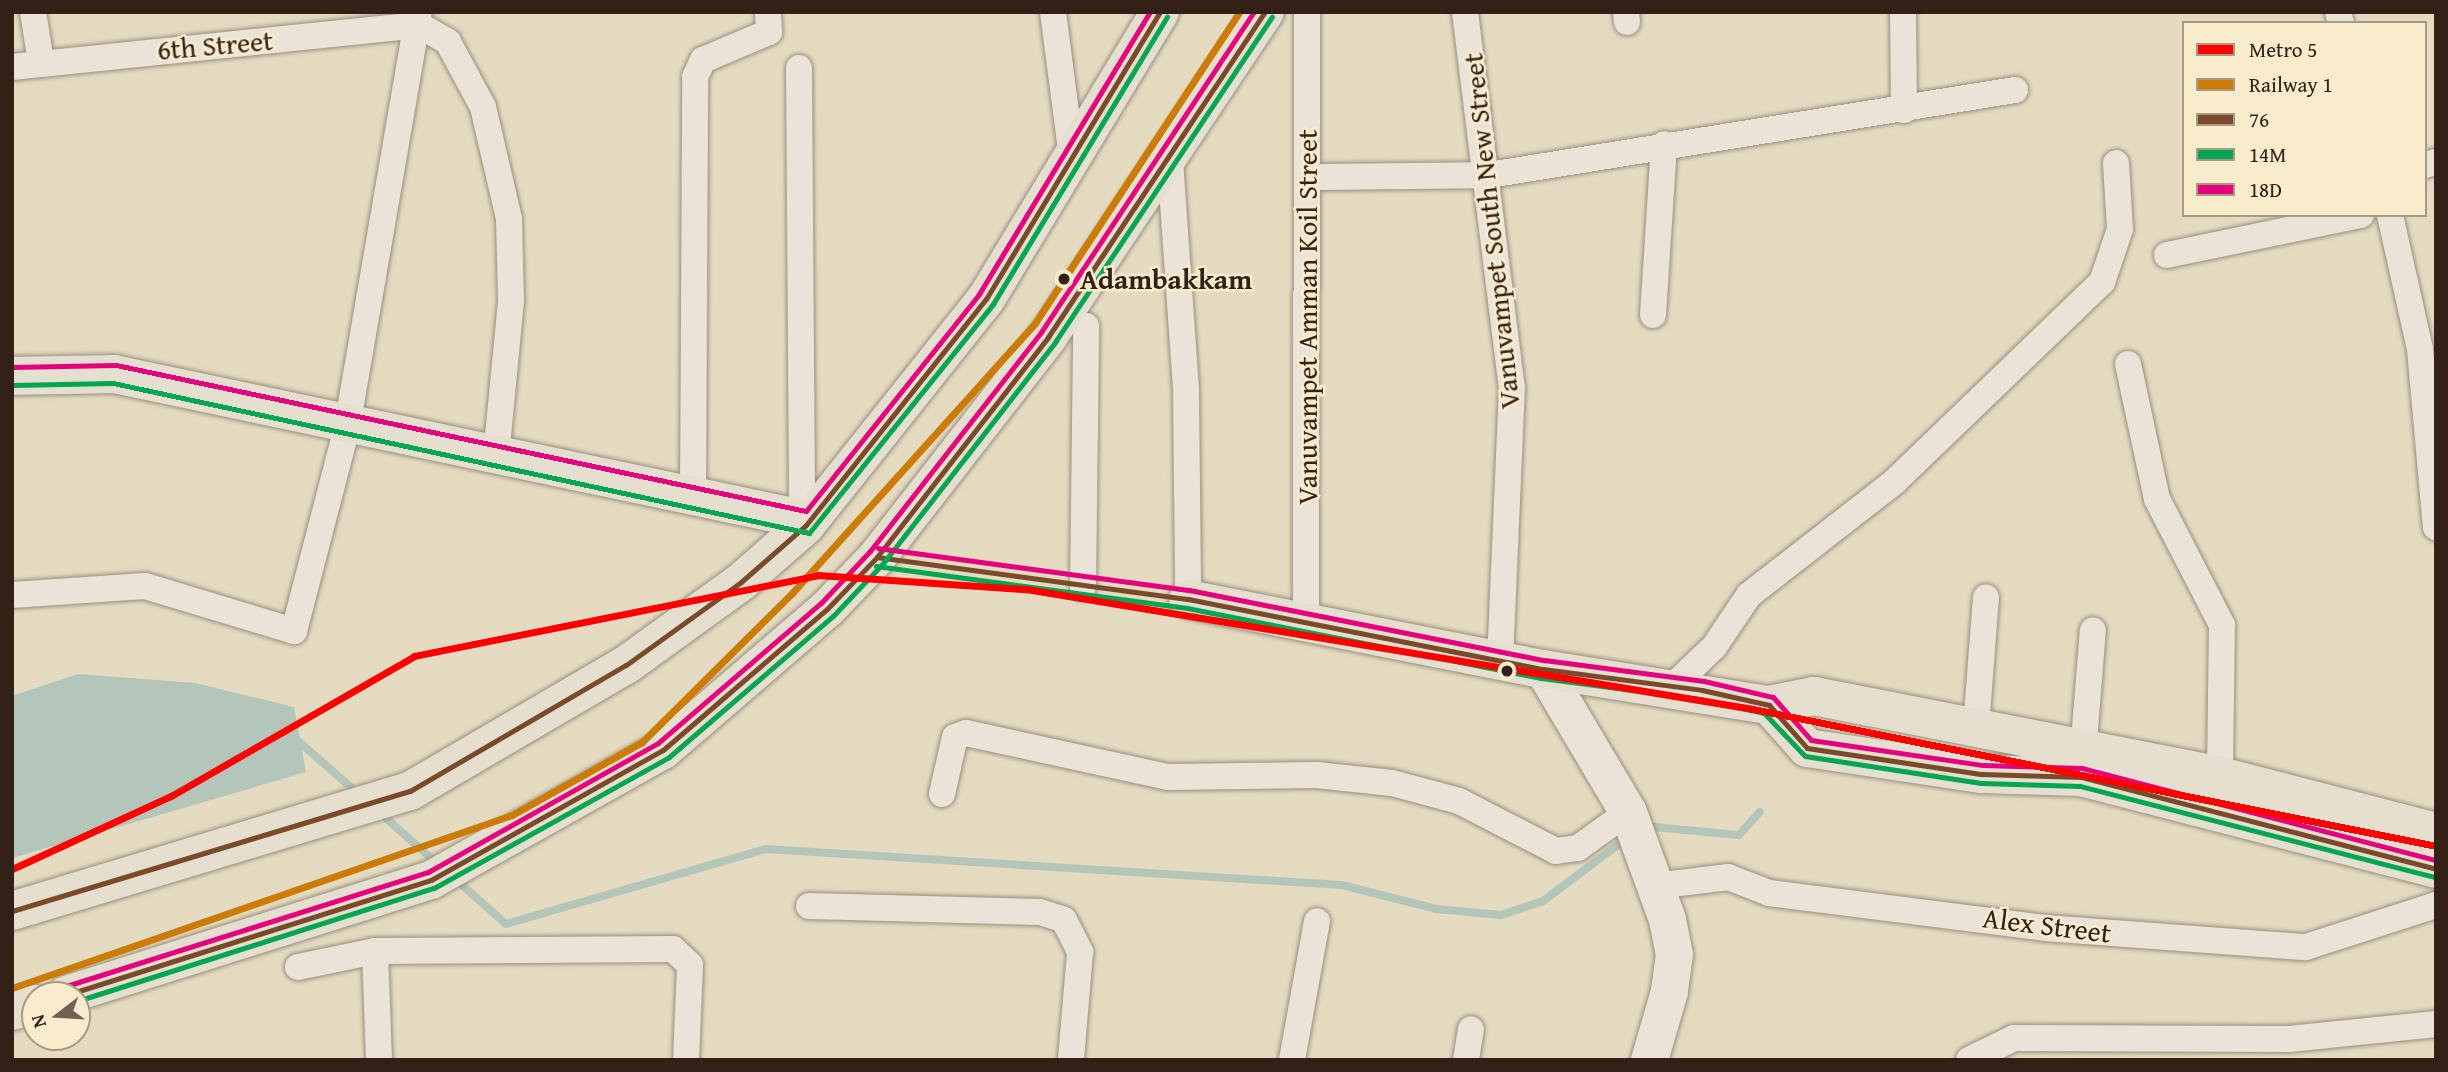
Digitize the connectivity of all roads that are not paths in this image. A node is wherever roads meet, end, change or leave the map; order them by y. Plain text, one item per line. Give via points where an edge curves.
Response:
1 (33, 12) edge
2 (768, 12) edge
3 (1053, 12) edge
4 (1160, 12) edge
5 (1265, 12) edge
6 (1307, 12) edge
7 (1465, 12) edge
8 (1903, 12) edge
9 (419, 19) edge
10 (41, 62) junction
11 (12, 66) edge
12 (799, 68) dead end
13 (2015, 90) dead end
14 (1904, 110) junction
15 (1664, 144) junction
16 (1072, 158) junction
17 (1170, 160) junction
18 (2116, 163) dead end
19 (1489, 175) junction
20 (1308, 177) junction
21 (2351, 217) edge
22 (2389, 217) edge
23 (2167, 255) dead end
24 (1653, 315) dead end
25 (1086, 326) dead end
26 (2128, 364) dead end
27 (12, 376) edge
28 (347, 427) junction
29 (496, 457) junction
30 (693, 499) junction
31 (804, 522) junction
32 (2436, 527) edge
33 (1083, 587) dead end
34 (12, 595) edge
35 (1986, 597) dead end
36 (1188, 599) joint
37 (1306, 621) junction
38 (2093, 630) dead end
39 (1500, 660) junction
40 (1542, 669) junction
41 (1687, 688) junction
42 (1769, 705) junction
43 (1976, 727) junction
44 (2083, 753) junction
45 (2220, 776) junction
46 (942, 794) dead end
47 (1633, 826) junction
48 (2436, 832) edge
49 (2436, 869) edge
50 (1655, 886) junction
51 (2436, 905) edge
52 (809, 906) dead end
53 (12, 911) edge
54 (1317, 920) dead end
55 (375, 951) junction
56 (298, 967) dead end
57 (91, 987) edge
58 (2436, 1024) edge
59 (1471, 1028) dead end
60 (379, 1060) edge
61 (686, 1060) edge
62 (1071, 1060) edge
63 (1292, 1060) edge
64 (1466, 1060) edge
65 (1649, 1060) edge
66 (1969, 1060) edge

1 - 10 street
2 - 30 street via 769,32 704,60 695,77
3 - 16 street
4 - 16 main road
5 - 17 main road
6 - 20 street, Vanuvampet Amman Koil Street
7 - 19 street, Vanuvampet South New Street
8 - 14 street
9 - 10 street, 6th Street
9 - 28 street
9 - 29 street via 448,42 470,75 498,155 509,219 511,301
10 - 11 street, 6th Street
12 - 31 street
13 - 14 street
14 - 15 street
15 - 19 street
15 - 24 street
16 - 31 main road via 986,299
17 - 36 street via 1186,391
17 - 57 main road via 1048,337 877,557 827,609 663,750 431,880
18 - 41 street via 2120,229 2102,282 1902,475 1749,595
19 - 20 street
19 - 39 street, Vanuvampet South New Street via 1512,387
20 - 37 street, Vanuvampet Amman Koil Street
21 - 23 street
22 - 32 street via 2420,349
25 - 33 street
26 - 45 street via 2157,499 2222,625
27 - 28 main road via 114,374
28 - 29 main road
28 - 34 street via 294,631 145,586
29 - 30 main road
30 - 31 main road
31 - 53 main road via 678,631 410,791
35 - 43 street
36 - 37 main road
37 - 39 main road
38 - 44 street
39 - 40 main road
40 - 41 main road
40 - 47 street
41 - 42 main road
42 - 43 main road via 1814,696
42 - 49 main road via 1807,748 1982,774 2081,777
43 - 44 main road
44 - 45 main road
45 - 48 main road
46 - 47 street via 955,737 966,733 1168,776 1317,775 1392,783 1459,801 1556,852
47 - 50 street
50 - 51 street, Alex Street via 1728,877 1769,893 2045,928 2306,947
50 - 65 street via 1674,954
52 - 62 street via 1040,912 1064,920 1080,952
54 - 63 street
55 - 56 street
55 - 60 street
55 - 61 street via 673,949 690,965
58 - 66 street via 2289,1039 2014,1038
59 - 64 street

